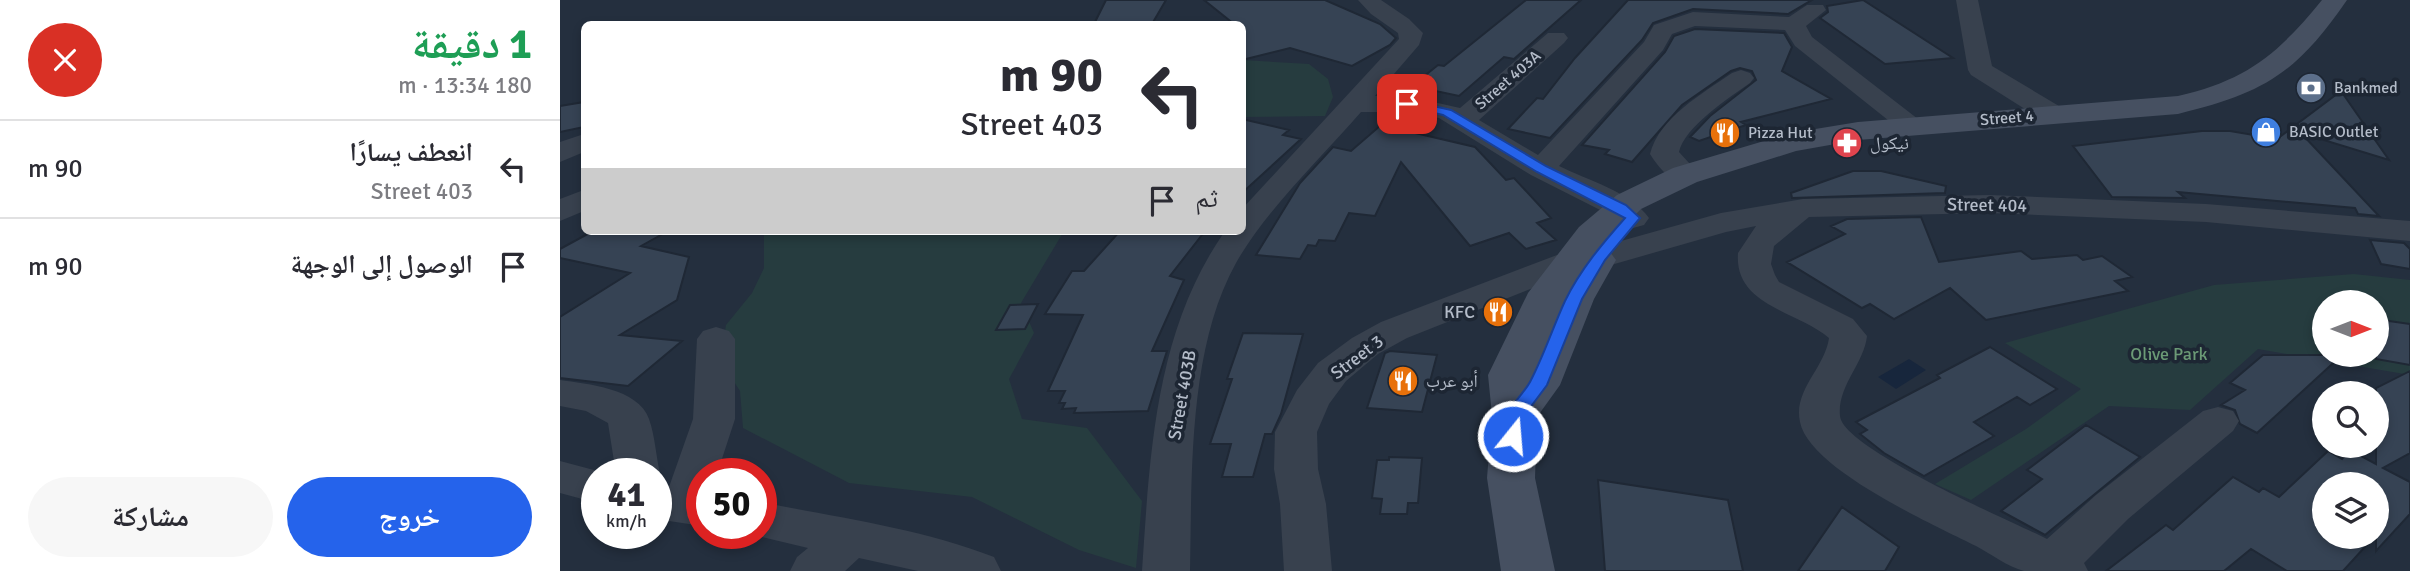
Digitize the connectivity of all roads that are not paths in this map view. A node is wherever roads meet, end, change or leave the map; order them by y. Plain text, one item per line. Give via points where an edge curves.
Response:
1 (1406, 0) edge
2 (1967, 0) edge
3 (2335, 0) edge
4 (1376, 7) edge
5 (1815, 10) dead end
6 (1793, 24) junction
7 (1556, 38) dead end
8 (1741, 78) dead end
9 (1353, 104) junction
10 (2054, 114) junction
11 (1460, 122) junction
12 (1913, 126) junction
13 (1541, 169) junction
14 (1685, 176) junction
15 (1635, 207) junction
16 (1803, 208) junction
17 (1246, 225) edge
18 (2410, 230) edge
19 (1238, 235) edge
20 (1571, 280) junction
21 (1458, 306) junction
22 (716, 339) dead end
23 (560, 393) edge
24 (2218, 421) dead end
25 (635, 458) edge
26 (560, 477) edge
27 (581, 483) edge
28 (681, 505) edge
29 (777, 523) edge
30 (852, 536) junction
31 (2058, 567) edge
32 (814, 571) edge
33 (977, 571) edge
34 (1166, 571) edge
35 (1308, 571) edge
36 (1528, 571) edge

1 - 4 street
2 - 10 street via 1980,70
3 - 10 main road, Street 4 via 2299,46 2271,72 2224,96 2178,106
4 - 9 street, Street 403B via 1402,22 1411,40
5 - 6 street
6 - 12 street via 1802,41
6 - 13 street via 1693,19 1662,30 1655,45
7 - 11 street, Street 403A
8 - 14 street via 1667,141 1664,154
9 - 11 street via 1432,107
9 - 17 street, Street 403B
10 - 12 main road, Street 4
11 - 13 street
12 - 14 main road, Street 4 via 1791,142
13 - 15 street
14 - 15 main road, Street 4
15 - 20 main road, Street 4
16 - 18 street, Street 404 via 2010,205 2206,213
16 - 20 street, Street 404 via 1721,223
16 - 31 street via 1762,235 1752,259 1767,289 1840,327 1848,336 1820,404 1821,426 1839,449 1966,522
19 - 34 street, Street 403B via 1202,303 1183,372 1172,447
20 - 21 street, Street 3
20 - 21 street, Street 3
20 - 36 main road, Street 4 via 1538,385 1515,415 1511,478
21 - 35 street, Street 3 via 1365,346 1332,372 1311,400 1296,432
22 - 28 street via 714,419
23 - 25 street via 617,408 628,418
24 - 31 street via 2112,507
26 - 27 street
29 - 30 street
30 - 32 street
30 - 33 street via 942,557

